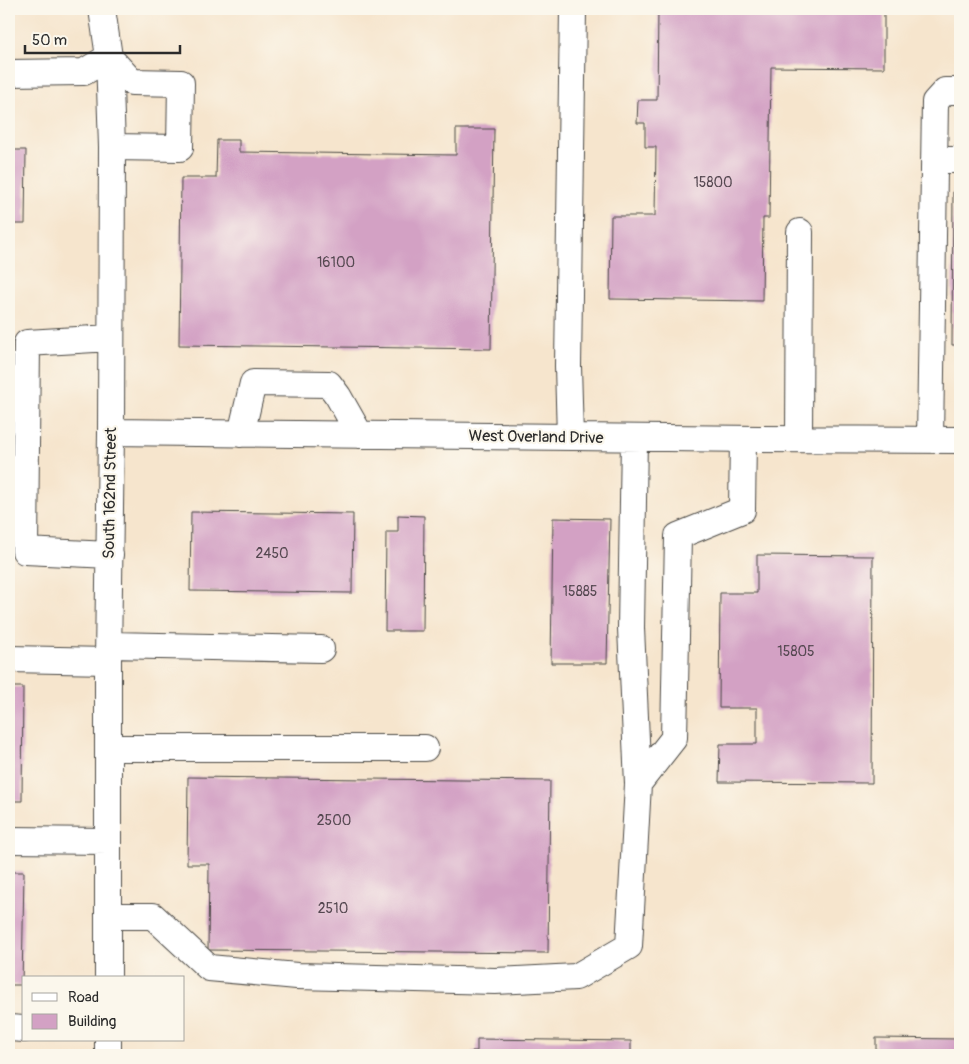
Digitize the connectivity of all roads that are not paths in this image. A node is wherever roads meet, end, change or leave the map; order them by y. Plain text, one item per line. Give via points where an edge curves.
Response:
1 (102, 9) edge
2 (573, 9) edge
3 (109, 58) junction
4 (9, 73) edge
5 (960, 91) edge
6 (112, 147) junction
7 (934, 160) junction
8 (960, 160) edge
9 (800, 232) dead end
10 (111, 338) junction
11 (111, 432) junction
12 (241, 434) junction
13 (360, 435) junction
14 (570, 437) junction
15 (634, 438) junction
16 (743, 439) junction
17 (799, 439) junction
18 (930, 440) junction
19 (960, 440) edge
20 (110, 555) junction
21 (321, 649) dead end
22 (109, 653) junction
23 (9, 659) edge
24 (108, 748) junction
25 (425, 748) dead end
26 (638, 784) junction
27 (9, 840) edge
28 (108, 841) junction
29 (108, 916) junction
30 (108, 976) edge
31 (9, 1028) edge
32 (22, 1029) edge
33 (108, 1042) edge
34 (108, 1055) edge

1 - 3 street, South 162nd Street
2 - 14 street
3 - 4 street via 84,72
3 - 6 street, South 162nd Street
3 - 6 street via 132,82 181,83 180,148
5 - 7 street via 945,92 935,102
6 - 10 street, South 162nd Street
7 - 8 street
7 - 18 street
9 - 17 street
10 - 11 street, South 162nd Street
10 - 20 street via 27,343 25,551
11 - 12 street, West Overland Drive
11 - 20 street, South 162nd Street
12 - 13 street, West Overland Drive
12 - 13 street via 253,383 329,384
13 - 14 street, West Overland Drive
14 - 15 street, West Overland Drive
15 - 16 street, West Overland Drive
15 - 26 street via 631,628
16 - 17 street, West Overland Drive
16 - 26 street via 742,510 678,536 674,738
17 - 18 street, West Overland Drive
18 - 19 street, West Overland Drive
20 - 22 street, South 162nd Street
21 - 22 street
22 - 23 street
22 - 24 street, South 162nd Street
24 - 25 street
24 - 28 street, South 162nd Street
26 - 29 street via 629,946 576,977 495,981 297,976 209,968 153,916
27 - 28 street
28 - 29 street, South 162nd Street
29 - 30 street, South 162nd Street
31 - 32 street
33 - 34 street

